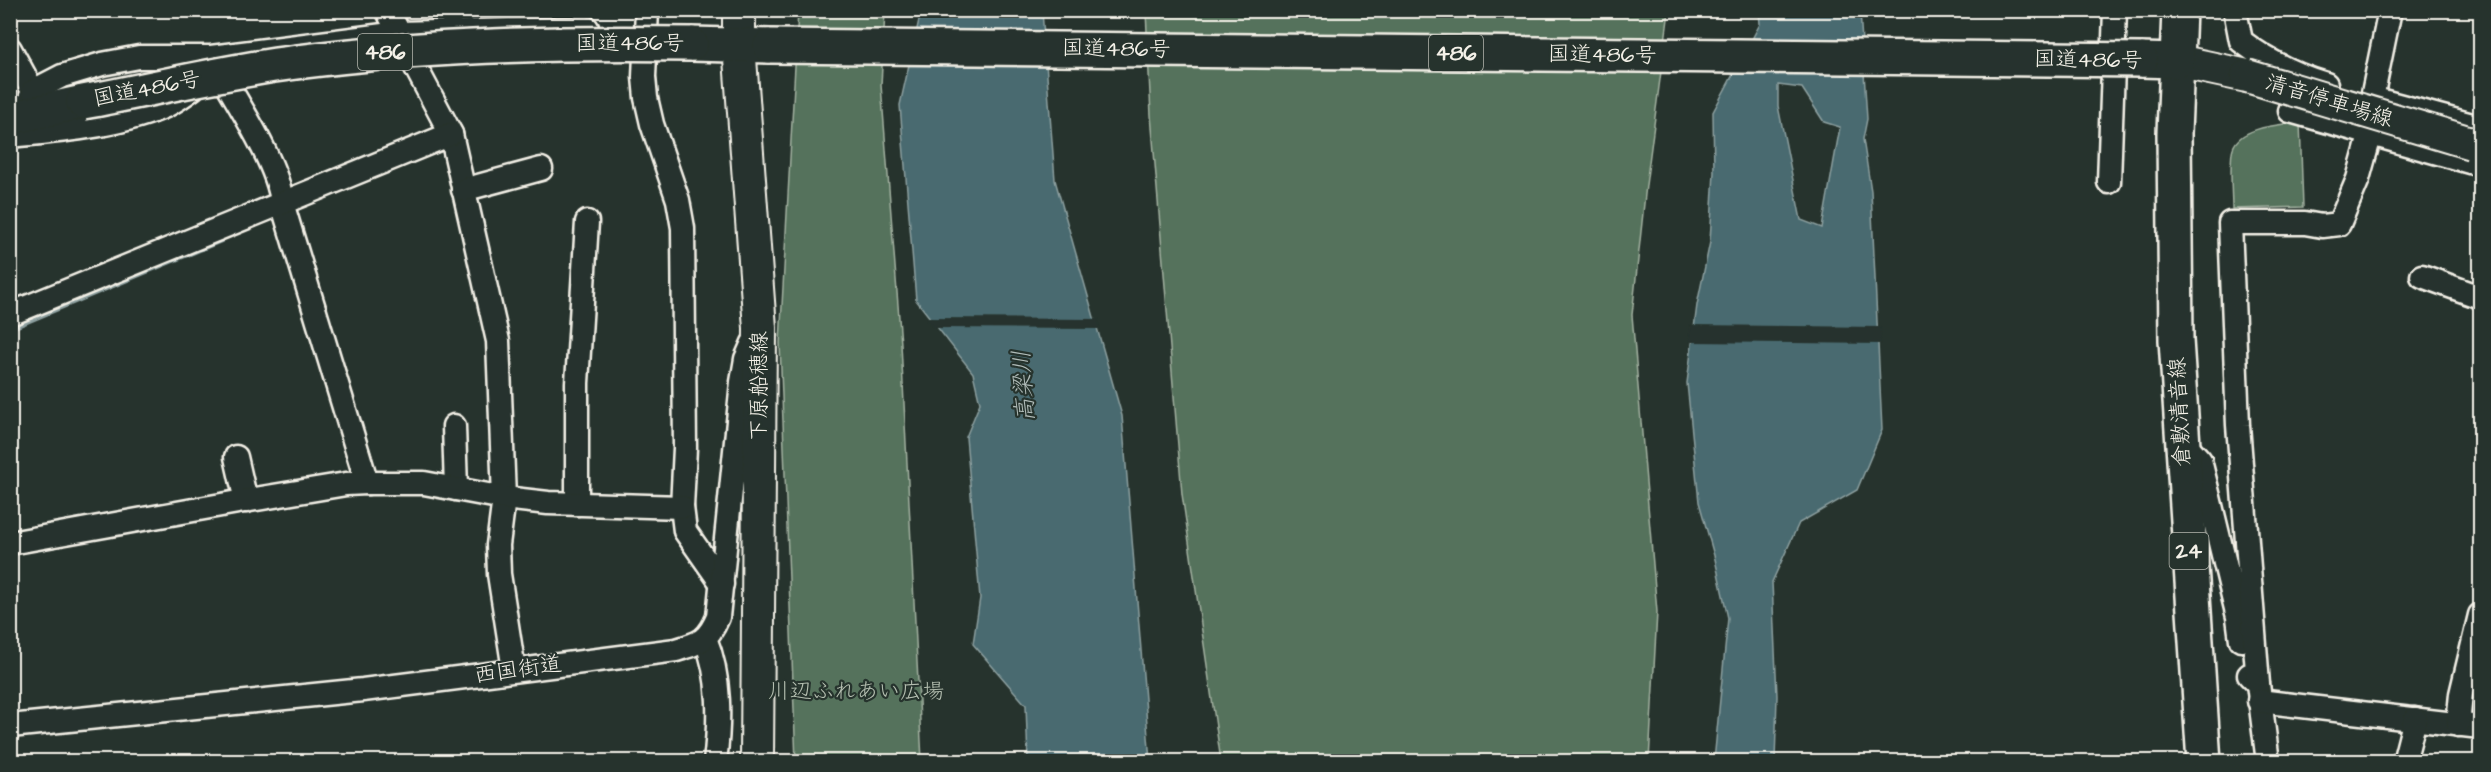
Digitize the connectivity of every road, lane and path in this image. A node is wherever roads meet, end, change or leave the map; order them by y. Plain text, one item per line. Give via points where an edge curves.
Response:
1 (387, 10) edge
2 (739, 10) edge
3 (2115, 10) edge
4 (2179, 10) edge
5 (2235, 10) edge
6 (2390, 10) edge
7 (646, 19) edge
8 (401, 36) junction
9 (754, 45) junction
10 (10, 49) edge
11 (205, 57) junction
12 (2177, 61) junction
13 (414, 64) dead end
14 (2300, 76) junction
15 (2372, 98) junction
16 (20, 115) edge
17 (2371, 132) junction
18 (452, 134) junction
19 (2478, 145) edge
20 (541, 169) dead end
21 (2109, 182) dead end
22 (463, 189) junction
23 (282, 203) junction
24 (587, 222) dead end
25 (2422, 276) dead end
26 (2481, 297) edge
27 (10, 314) edge
28 (760, 327) junction
29 (454, 426) dead end
30 (2182, 440) junction
31 (236, 457) dead end
32 (367, 483) junction
33 (456, 489) junction
34 (504, 498) junction
35 (246, 501) junction
36 (577, 504) junction
37 (681, 507) junction
38 (10, 543) edge
39 (722, 584) junction
40 (2481, 615) edge
41 (705, 638) junction
42 (514, 670) junction
43 (2258, 692) junction
44 (2415, 719) junction
45 (2458, 725) junction
46 (10, 726) edge
47 (2481, 727) edge
48 (715, 762) edge
49 (757, 762) edge
50 (2204, 762) edge
51 (2268, 762) edge
52 (2404, 762) edge

1 - 8 street
2 - 9 main road, 下原船穂線
3 - 21 street
4 - 12 main road
5 - 14 street via 2241,41 2257,54
6 - 15 street
7 - 8 street
7 - 37 street via 646,98 683,228 685,448
8 - 11 street
9 - 12 main road, 国道486号 / 486, bridge
9 - 16 main road, 国道486号 / 486, bridge via 541,43 375,53 263,67
9 - 28 main road, 下原船穂線
10 - 16 street
11 - 16 street via 139,57 62,76
11 - 16 street via 192,89 161,108 50,133
11 - 23 street via 255,134 281,189
12 - 19 main road, 清音停車場線, bridge via 2247,76
12 - 30 main road, 倉敷清音線 / 24 via 2176,340
13 - 18 street
14 - 15 street
14 - 17 street via 2290,111
15 - 19 street
17 - 19 street
17 - 43 street via 2339,224 2229,223 2238,425
18 - 22 street
18 - 23 street
20 - 22 street
22 - 34 street via 498,341
23 - 27 street
23 - 32 street
24 - 36 street via 577,383
25 - 26 street
28 - 39 street via 746,359 742,382
28 - 49 main road, 下原船穂線
29 - 33 street
30 - 43 street via 2200,460 2238,617 2245,667
30 - 50 main road, 倉敷清音線 / 24
31 - 35 street
32 - 33 street via 424,483
32 - 35 street
33 - 34 street
34 - 36 street
34 - 42 street via 499,574
35 - 38 street
36 - 37 street
37 - 39 street via 685,531
39 - 41 street via 718,617
40 - 45 street via 2461,694
41 - 42 street, 西国街道 via 676,650
41 - 48 street via 714,659 716,681 719,725
42 - 46 street, 西国街道 via 363,690
43 - 44 street
43 - 51 street
44 - 45 street
44 - 52 street
45 - 47 street

